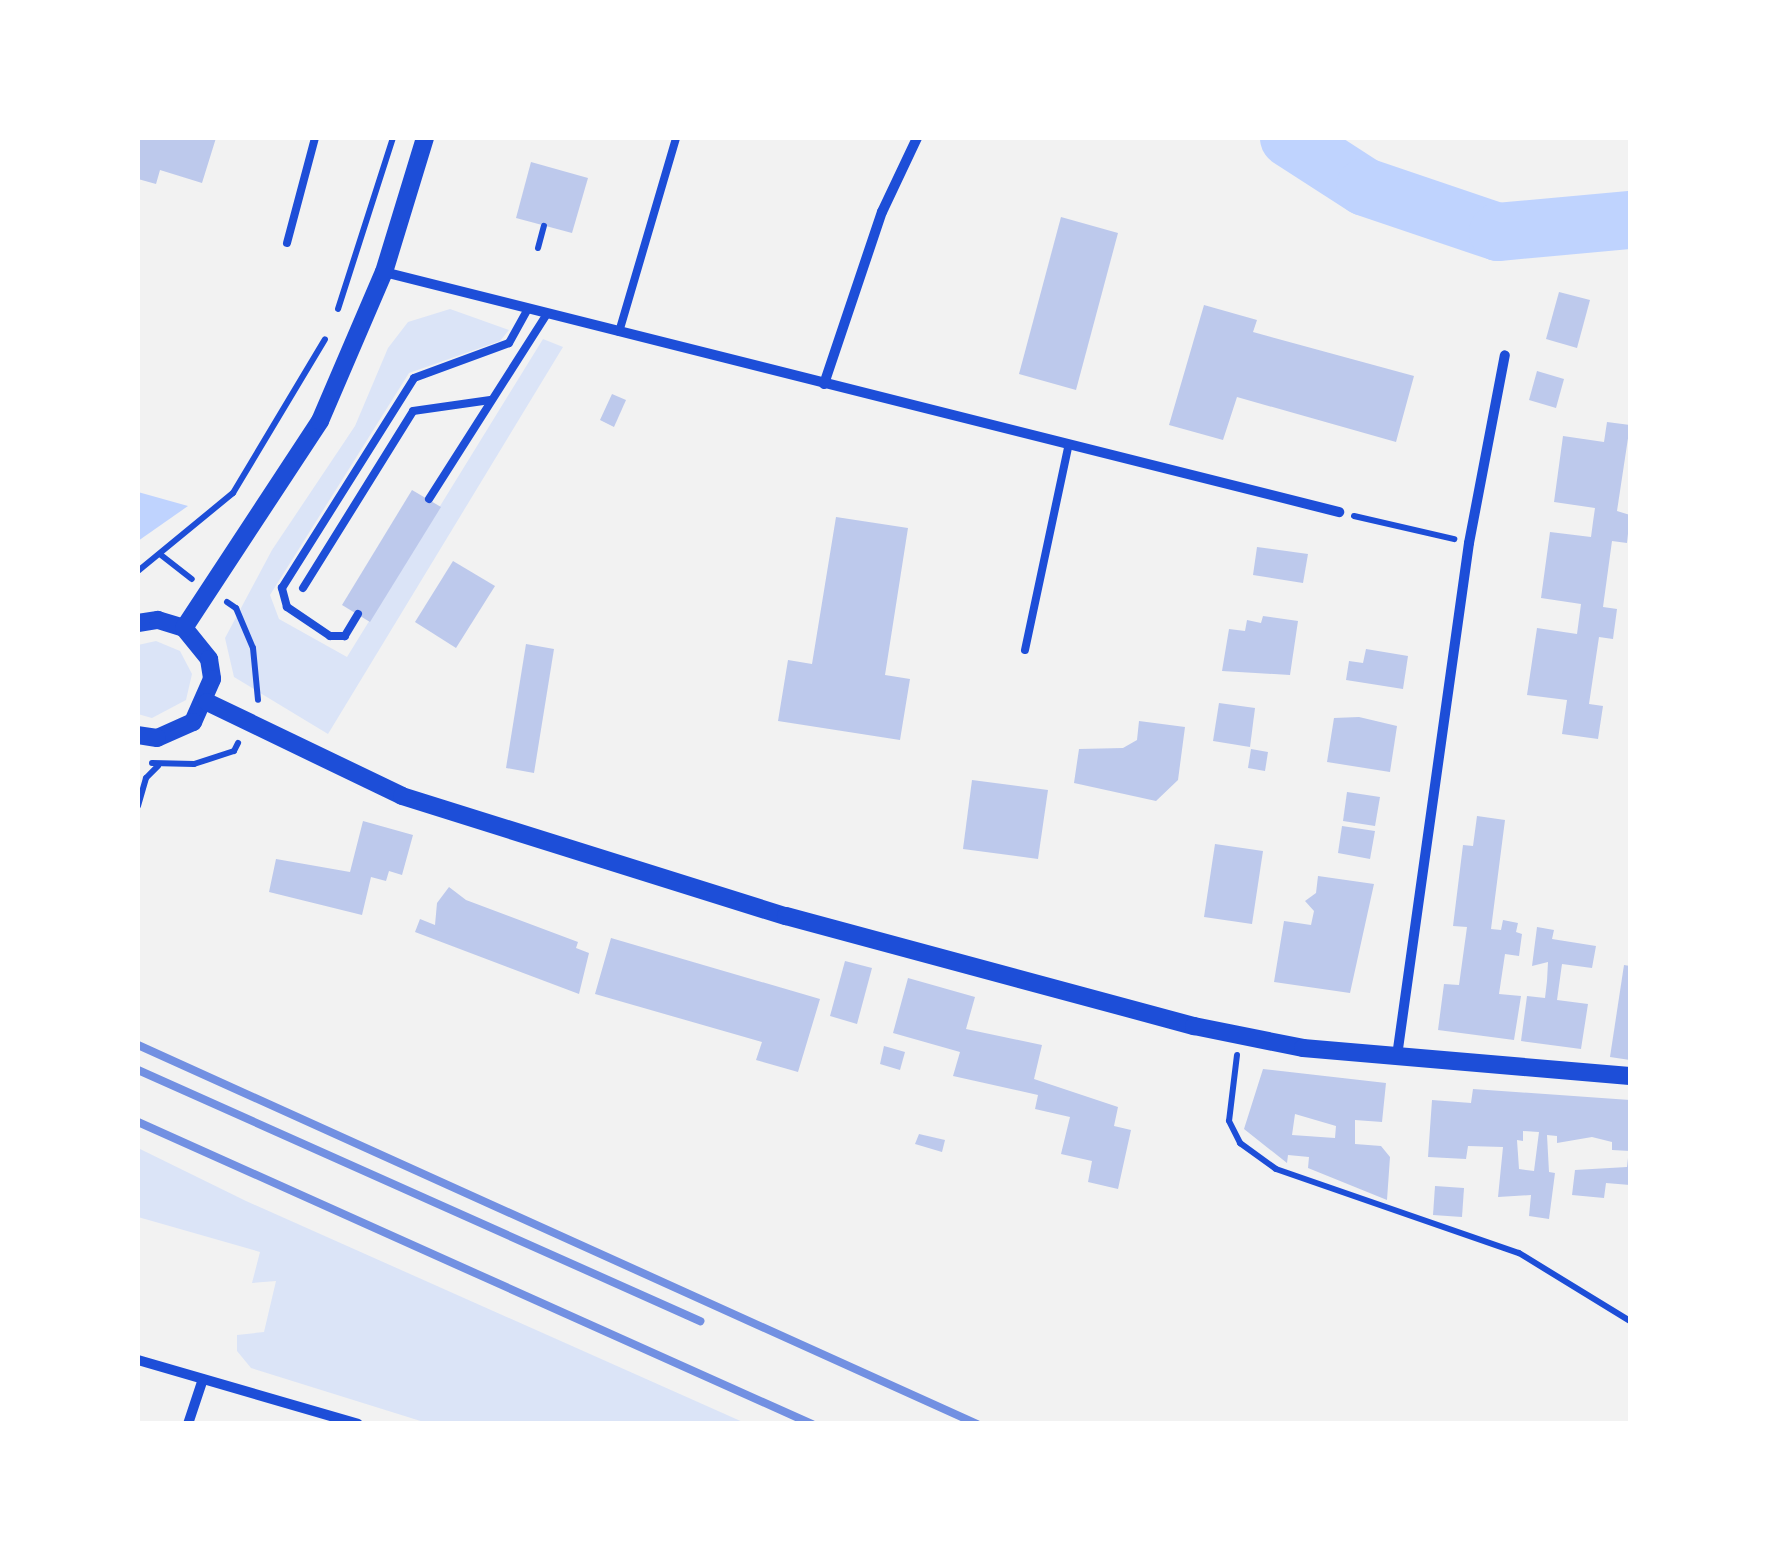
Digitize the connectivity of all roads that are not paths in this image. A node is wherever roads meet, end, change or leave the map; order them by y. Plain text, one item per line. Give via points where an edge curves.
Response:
1 (315, 138) edge
2 (425, 138) edge
3 (676, 138) edge
4 (917, 138) edge
5 (286, 244) dead end
6 (384, 272) junction
7 (528, 309) junction
8 (548, 314) junction
9 (619, 332) junction
10 (1505, 355) dead end
11 (824, 384) junction
12 (490, 400) junction
13 (1068, 447) junction
14 (428, 499) dead end
15 (1338, 512) road end
16 (303, 588) dead end
17 (358, 614) dead end
18 (138, 623) edge
19 (184, 628) junction
20 (1025, 650) dead end
21 (207, 702) junction
22 (138, 735) edge
23 (1397, 1056) junction
24 (1630, 1076) edge
25 (138, 1360) edge
26 (203, 1378) junction
27 (188, 1424) edge
28 (358, 1424) edge

1 - 5 lane
2 - 6 street
3 - 9 lane
4 - 11 street via 882,212
6 - 7 street
6 - 19 street via 320,421
7 - 8 street
7 - 17 lane via 509,343 414,378 282,588 287,607 330,636 345,636
8 - 9 street
8 - 12 lane
9 - 11 street
10 - 23 street via 1470,542
11 - 13 street
12 - 14 lane
12 - 16 lane via 414,411
13 - 15 street
13 - 20 lane
18 - 19 street via 158,620
19 - 21 street via 209,658
21 - 22 street via 178,732
21 - 23 street via 402,796 786,916 1240,1037
23 - 24 street
25 - 26 street
26 - 27 street
26 - 28 street

